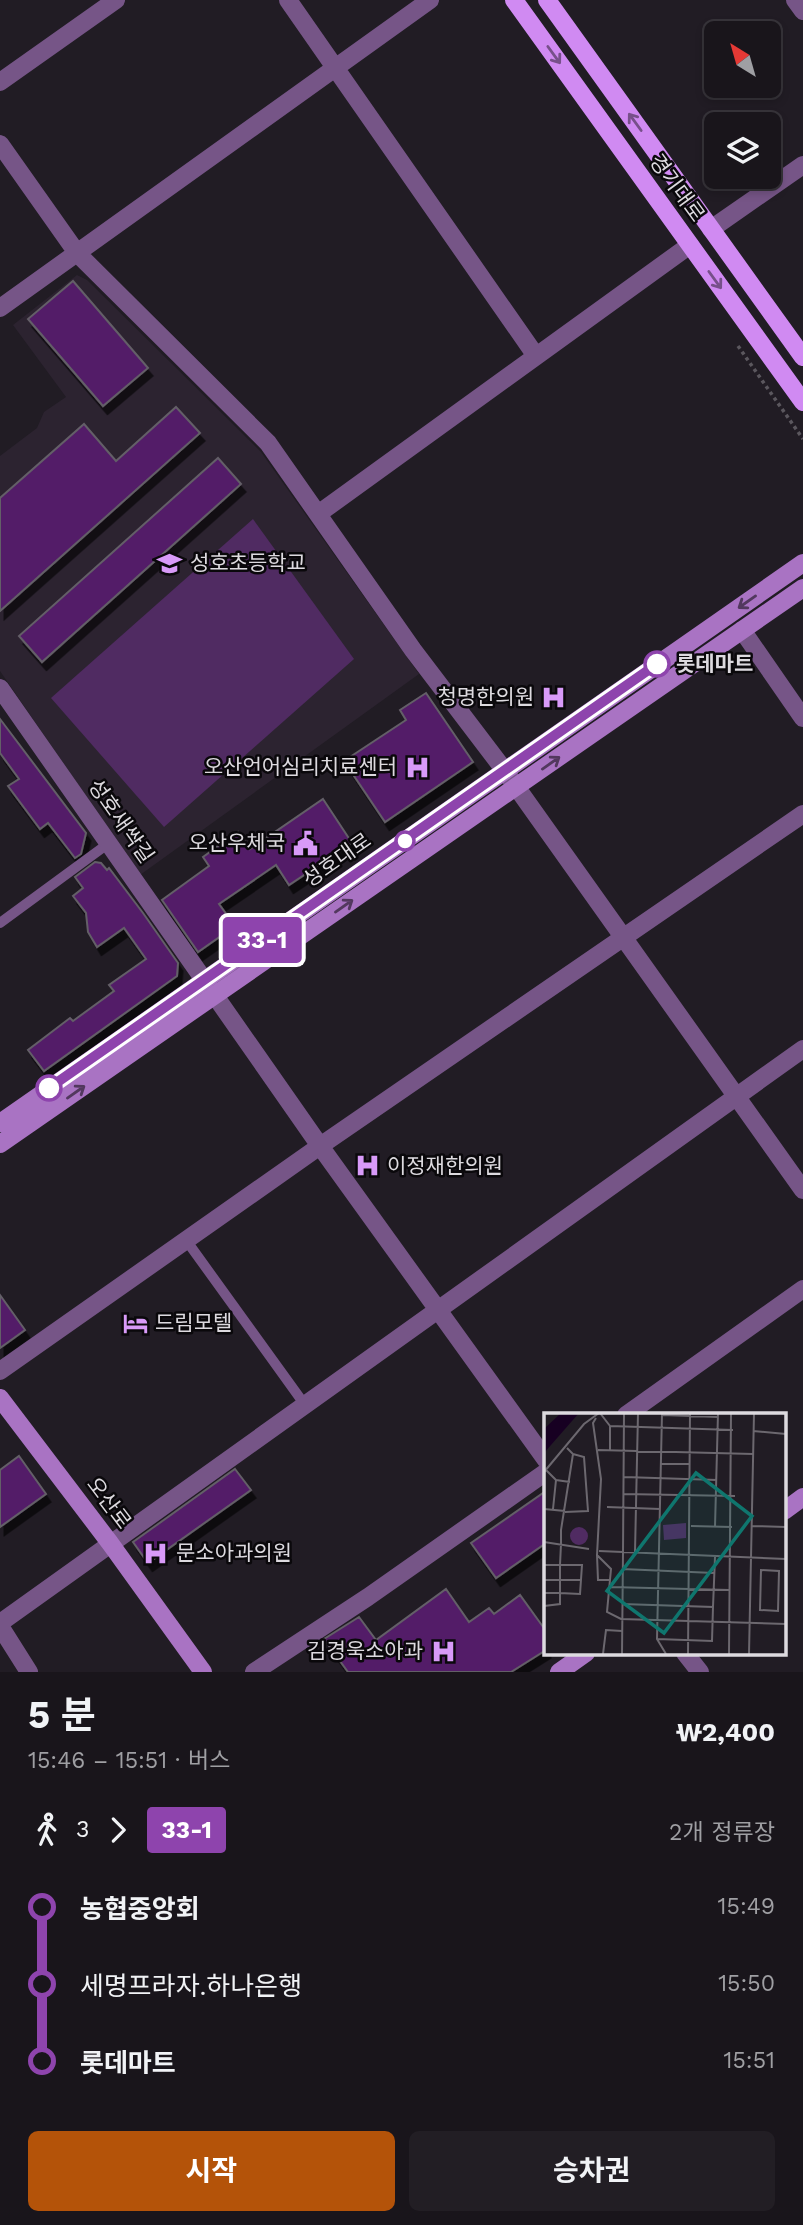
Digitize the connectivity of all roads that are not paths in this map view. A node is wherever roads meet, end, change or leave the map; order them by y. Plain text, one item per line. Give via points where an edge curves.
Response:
1 (116, 0) edge
2 (288, 0) edge
3 (430, 0) edge
4 (514, 0) edge
5 (547, 0) edge
6 (795, 0) edge
7 (803, 11) edge
8 (335, 68) junction
9 (0, 82) edge
10 (0, 144) edge
11 (803, 165) edge
12 (711, 229) junction
13 (690, 244) junction
14 (77, 253) junction
15 (0, 308) edge
16 (536, 356) junction
17 (803, 357) edge
18 (803, 402) edge
19 (318, 514) junction
20 (803, 563) edge
21 (803, 588) edge
22 (742, 630) junction
23 (3, 700) edge
24 (803, 718) edge
25 (505, 771) junction
26 (516, 787) junction
27 (803, 814) edge
28 (108, 843) junction
29 (0, 923) edge
30 (625, 938) junction
31 (205, 980) junction
32 (215, 996) junction
33 (803, 1049) edge
34 (737, 1098) junction
35 (0, 1123) edge
36 (0, 1144) edge
37 (320, 1146) junction
38 (803, 1190) edge
39 (186, 1240) junction
40 (803, 1289) edge
41 (439, 1310) junction
42 (0, 1371) edge
43 (0, 1398) edge
44 (305, 1405) junction
45 (629, 1413) edge
46 (544, 1457) edge
47 (544, 1473) edge
48 (803, 1497) edge
49 (786, 1510) edge
50 (110, 1543) junction
51 (0, 1625) edge
52 (585, 1654) edge
53 (686, 1654) edge
54 (29, 1672) edge
55 (203, 1672) edge
56 (254, 1672) edge
57 (559, 1672) edge
58 (700, 1672) edge

1 - 9 street
2 - 8 street
3 - 8 street
4 -> 13 main road, 경기대로
12 -> 5 main road, 경기대로
6 - 7 street
8 - 14 street
8 - 16 street
10 - 14 street
11 - 12 street
12 - 17 main road, 경기대로
13 - 16 street
13 -> 18 main road, 경기대로
14 - 15 street
14 - 19 street via 268,443
16 - 19 street
19 - 25 street
20 -> 25 main road, 성호대로
21 - 22 main road, 성호대로
22 - 24 street
26 -> 22 main road, 성호대로
23 - 28 street, 성호새싹길
25 - 26 street
25 - 31 main road, 성호대로
26 - 30 street
32 -> 26 main road, 성호대로
27 - 30 street
28 - 29 lane
28 - 31 street, 성호새싹길
30 - 34 street
30 - 37 street
31 - 32 street, 성호새싹길
31 - 35 main road, 성호대로
36 -> 32 main road, 성호대로
32 - 37 street, 성호새싹길
33 - 34 street
34 - 38 street
34 - 41 street
37 - 39 street
37 - 41 street, 성호새싹길
39 - 42 street
39 - 44 lane
40 - 45 street
41 - 44 street
41 - 46 street, 성호새싹길
43 - 50 main road, 오산로
44 - 50 street
47 - 56 street
48 - 49 main road
50 - 51 street
50 - 55 main road, 오산로
51 - 54 street
52 - 57 main road
53 - 58 street

